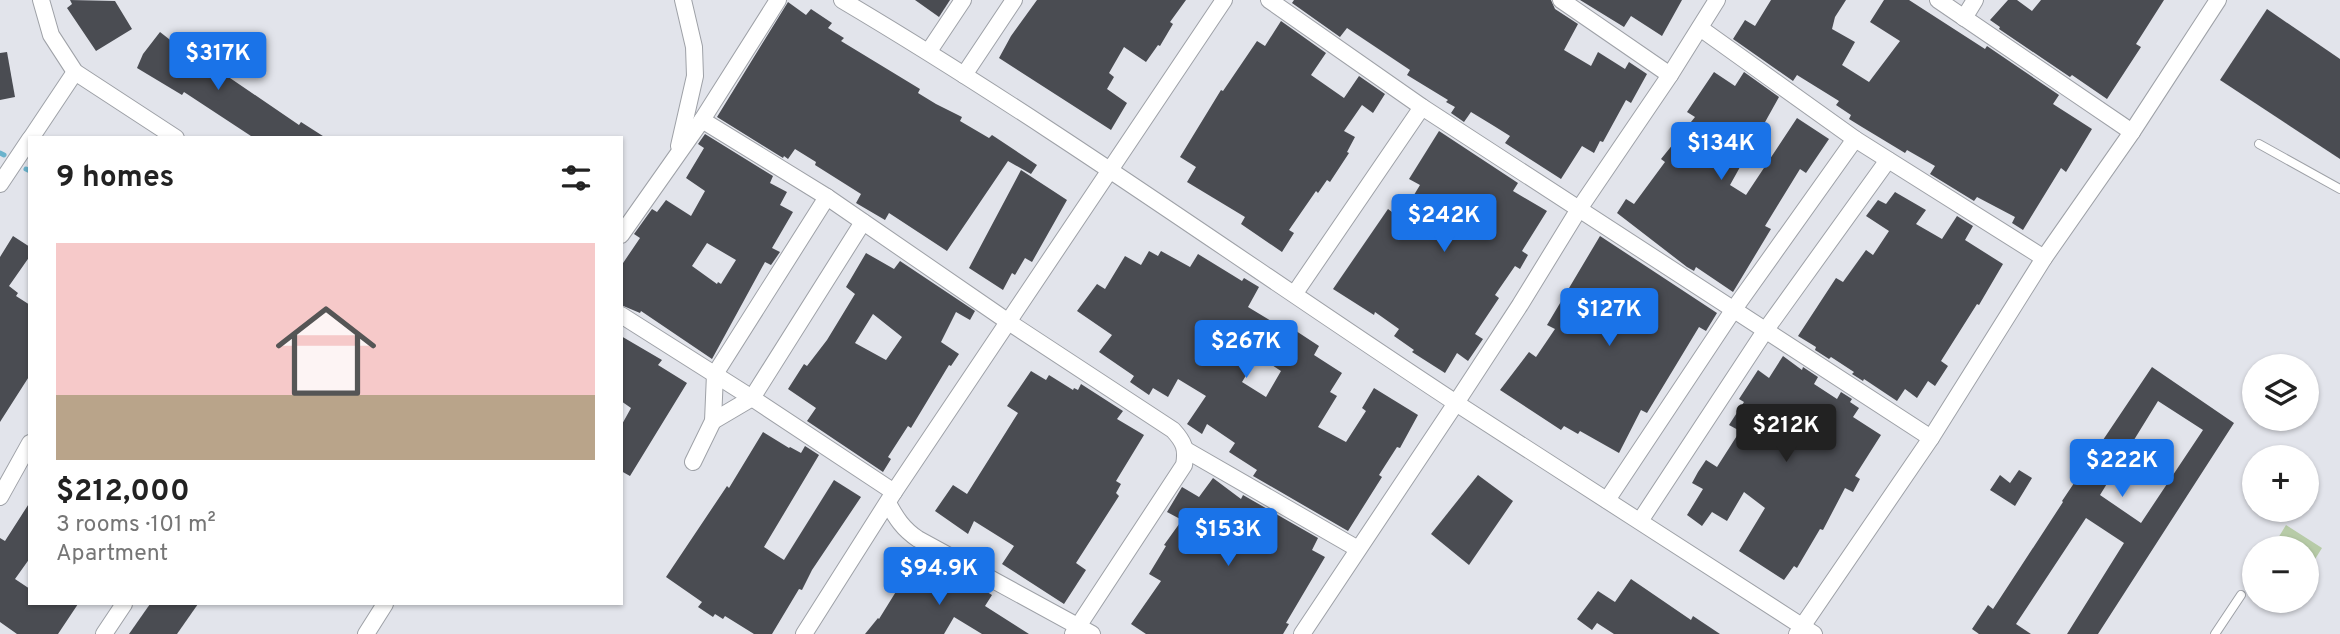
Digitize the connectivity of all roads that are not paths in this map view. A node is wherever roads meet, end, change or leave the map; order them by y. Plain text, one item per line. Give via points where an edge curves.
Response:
1 (41, 0) edge
2 (683, 0) edge
3 (778, 0) edge
4 (842, 0) edge
5 (963, 0) edge
6 (1014, 0) edge
7 (1224, 0) edge
8 (1269, 0) edge
9 (1561, 0) edge
10 (1717, 0) edge
11 (1938, 0) edge
12 (1975, 0) edge
13 (2218, 0) edge
14 (1964, 18) junction
15 (1700, 28) junction
16 (929, 51) junction
17 (75, 72) junction
18 (964, 75) junction
19 (1670, 75) junction
20 (1422, 107) junction
21 (702, 120) junction
22 (2132, 132) junction
23 (32, 136) edge
24 (173, 136) edge
25 (1855, 139) junction
26 (28, 142) edge
27 (2259, 144) dead end
28 (676, 155) junction
29 (1888, 160) junction
30 (1108, 170) junction
31 (2, 181) edge
32 (2340, 189) edge
33 (827, 197) junction
34 (1579, 209) junction
35 (863, 222) junction
36 (623, 232) edge
37 (2044, 258) junction
38 (1295, 293) junction
39 (1734, 309) junction
40 (623, 316) edge
41 (1010, 323) junction
42 (1765, 331) junction
43 (715, 374) junction
44 (752, 398) junction
45 (1456, 403) junction
46 (713, 421) junction
47 (1931, 438) junction
48 (28, 447) edge
49 (1186, 450) junction
50 (693, 462) dead end
51 (0, 497) edge
52 (891, 498) junction
53 (1607, 500) junction
54 (1640, 521) junction
55 (1358, 550) junction
56 (2241, 595) dead end
57 (123, 605) edge
58 (384, 605) edge
59 (1082, 631) edge
60 (1804, 632) edge
61 (104, 634) edge
62 (366, 634) edge
63 (804, 634) edge
64 (1302, 634) edge
65 (2216, 634) edge

1 - 17 street via 51,35
2 - 28 street via 694,47 695,76
3 - 21 street
4 - 16 street
5 - 16 street
6 - 18 street
7 - 30 street
8 - 20 street
9 - 19 street
10 - 15 street
11 - 14 street
12 - 14 street
13 - 22 street
14 - 22 street
15 - 19 street
15 - 25 street
16 - 18 street
17 - 23 street
17 - 24 street
18 - 30 street
19 - 34 street
20 - 34 street
20 - 38 street
21 - 28 street
21 - 33 street
22 - 37 street
25 - 29 street
25 - 39 street
26 - 31 street
27 - 32 lane
28 - 36 street
29 - 37 street
29 - 42 street
30 - 38 street
30 - 41 street
33 - 35 street
33 - 43 street
34 - 39 street
34 - 45 street
35 - 41 street
35 - 44 street
37 - 47 street
38 - 45 street
39 - 42 street
39 - 53 street
40 - 43 street
41 - 49 street via 1173,430
41 - 52 street
42 - 47 street
42 - 54 street
43 - 44 street
43 - 46 street
44 - 46 street
44 - 52 street
45 - 53 street
45 - 55 street
46 - 50 street
47 - 60 street
48 - 51 street
49 - 55 street
49 - 59 street via 1184,465
52 - 59 street via 897,520 907,532
52 - 63 street
53 - 54 street
54 - 60 street
55 - 64 street
56 - 65 lane
57 - 61 street
58 - 62 street

